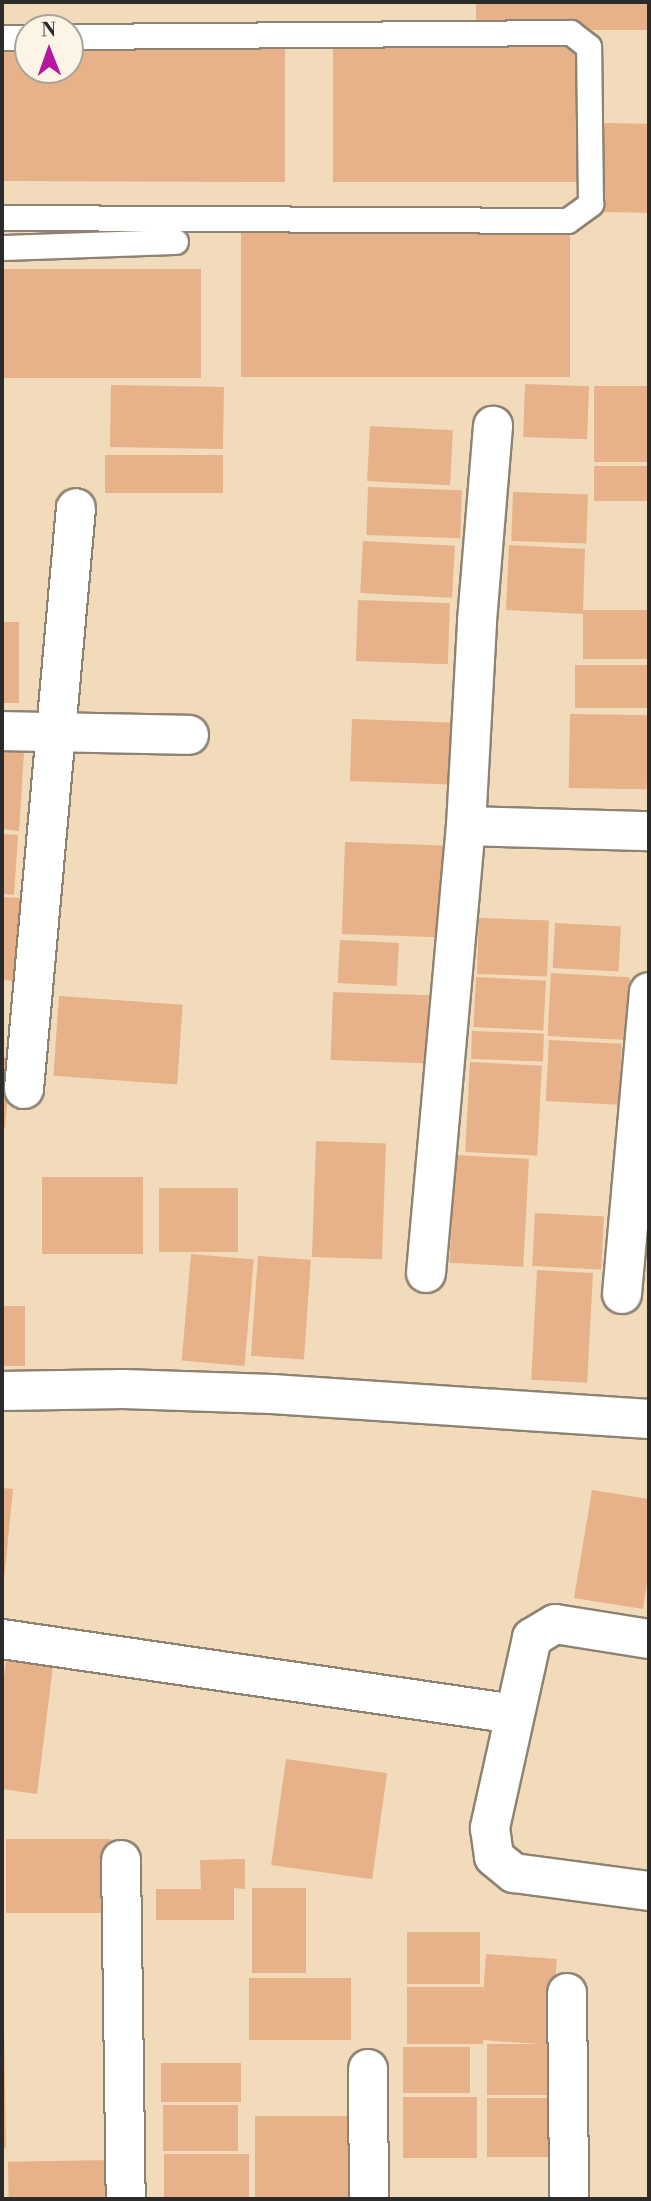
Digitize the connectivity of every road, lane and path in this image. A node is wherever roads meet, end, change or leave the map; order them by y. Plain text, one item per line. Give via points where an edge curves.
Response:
1 (84, 37) edge
2 (2, 218) edge
3 (176, 242) dead end
4 (2, 248) edge
5 (493, 426) dead end
6 (76, 508) dead end
7 (2, 731) edge
8 (55, 732) junction
9 (189, 735) dead end
10 (466, 826) junction
11 (649, 831) edge
12 (649, 992) edge
13 (24, 1089) dead end
14 (426, 1273) dead end
15 (622, 1294) dead end
16 (2, 1391) edge
17 (649, 1419) edge
18 (2, 1639) edge
19 (649, 1639) edge
20 (514, 1714) junction
21 (121, 1860) dead end
22 (649, 1891) edge
23 (567, 1993) dead end
24 (368, 2069) dead end
25 (125, 2199) edge
26 (369, 2199) edge
27 (569, 2199) edge

1 - 2 lane via 571,33 589,47 591,204 568,221
3 - 4 lane
5 - 10 street
6 - 8 street
7 - 8 street
8 - 9 street
8 - 13 street
10 - 11 street
10 - 14 street
12 - 15 street
16 - 17 street via 272,1394
18 - 20 street
19 - 20 street via 555,1625 532,1639
20 - 22 street via 490,1828 494,1857 514,1873
21 - 25 street
23 - 27 street
24 - 26 street

